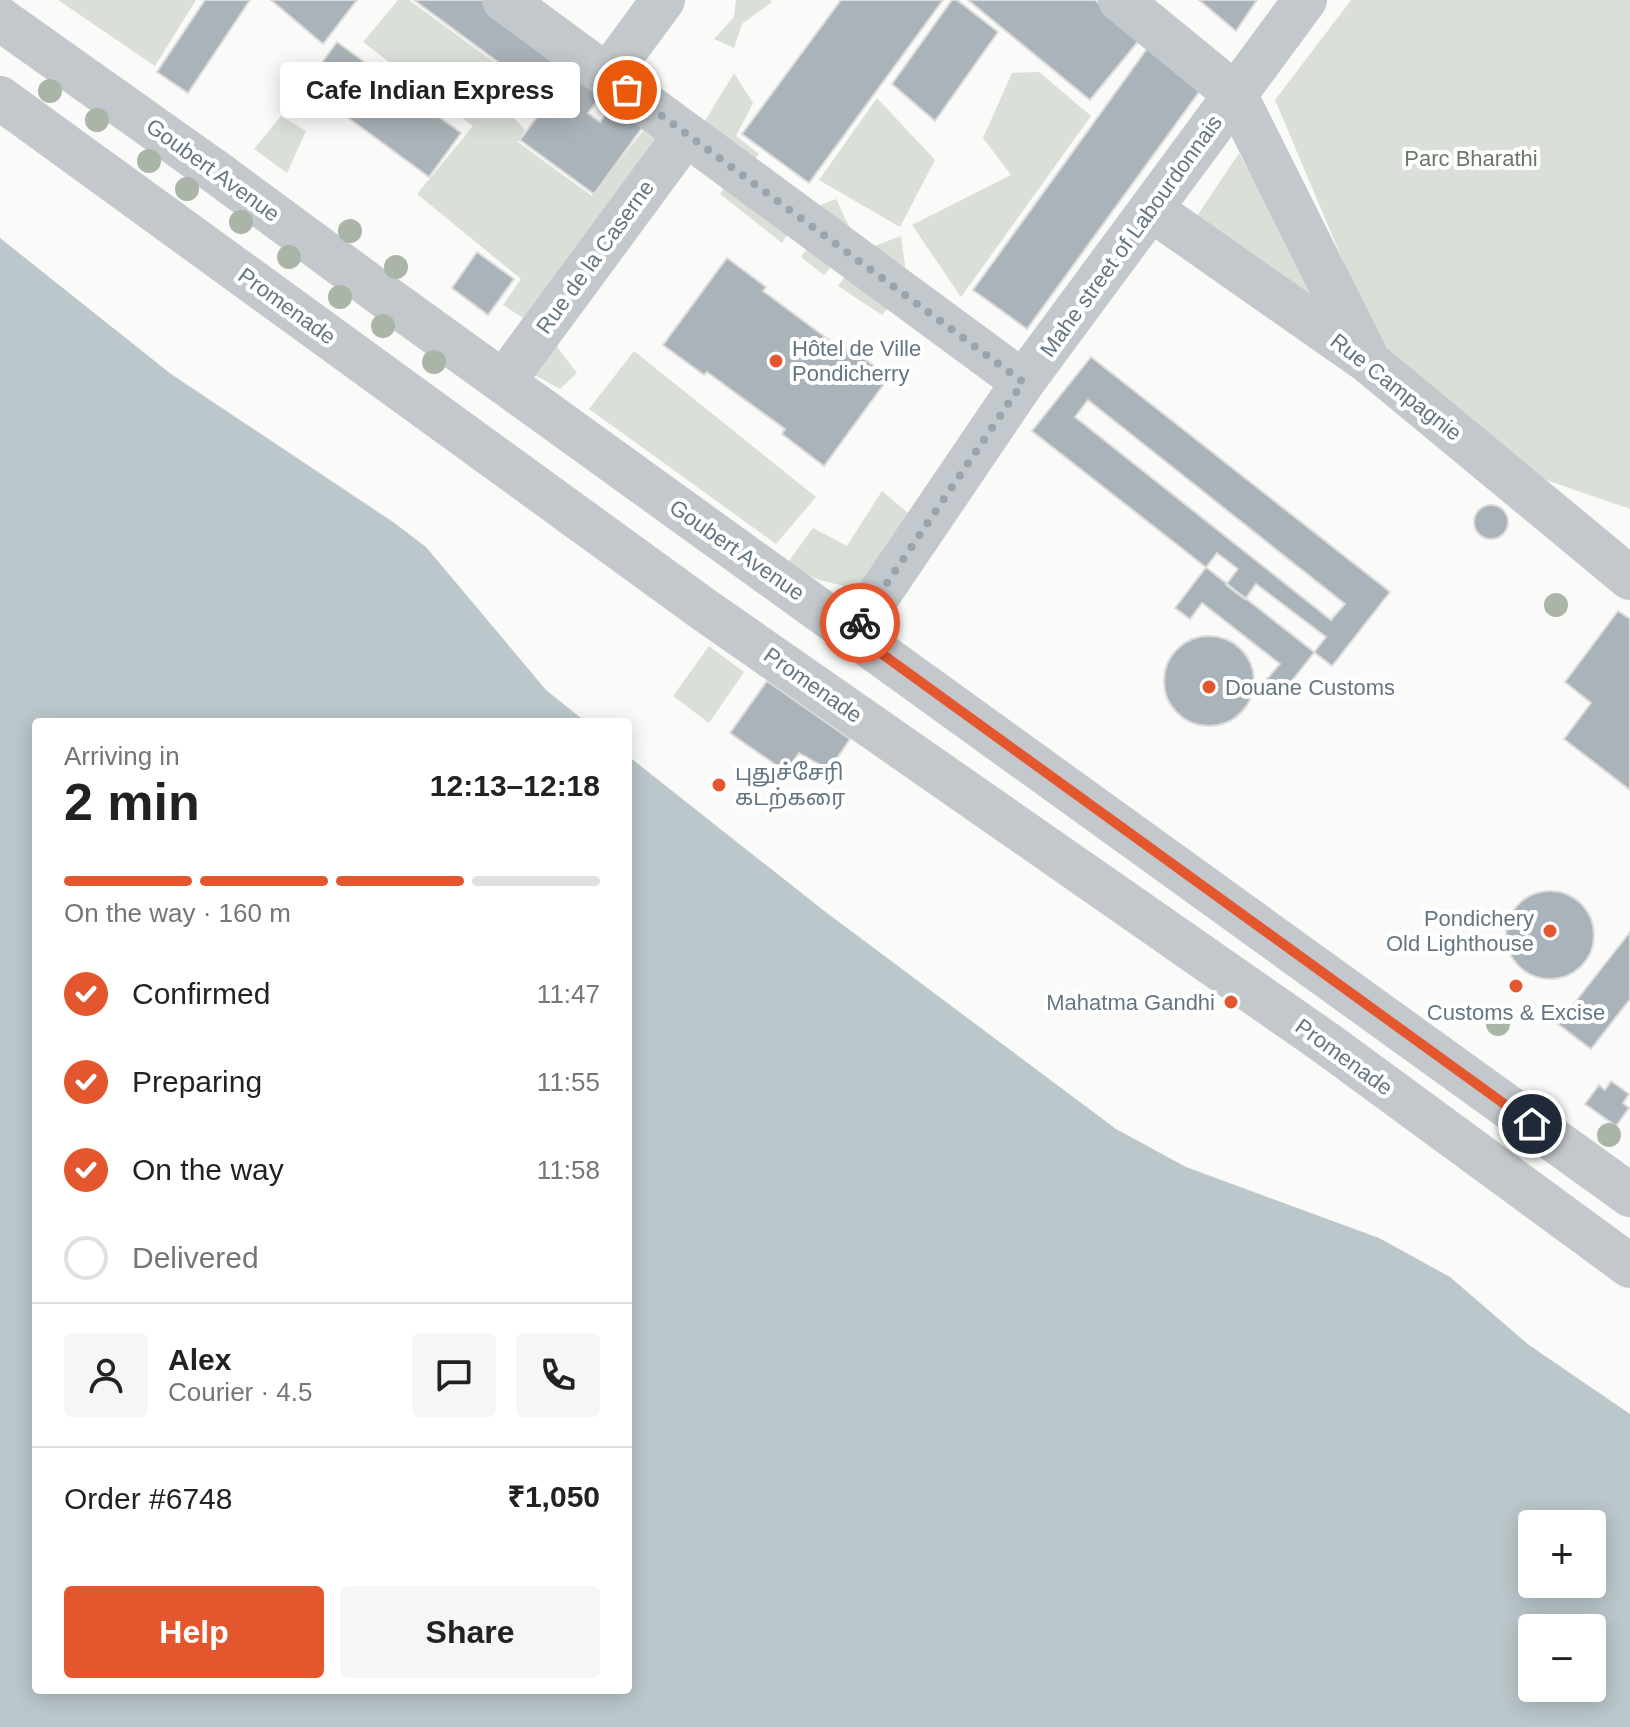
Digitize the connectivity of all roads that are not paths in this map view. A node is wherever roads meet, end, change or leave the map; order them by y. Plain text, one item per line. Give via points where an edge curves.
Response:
1 (504, 0) edge
2 (663, 0) edge
3 (1120, 0) edge
4 (1305, 0) edge
5 (0, 19) edge
6 (607, 76) junction
7 (1235, 94) junction
8 (0, 98) edge
9 (686, 134) junction
10 (1152, 210) junction
11 (1369, 362) junction
12 (504, 381) junction
13 (1023, 382) junction
14 (1630, 578) edge
15 (853, 633) junction
16 (1630, 1195) edge
17 (1630, 1266) edge

1 - 6 street
2 - 6 street
3 - 7 street
4 - 7 street, Mahe street of Labourdonnais
5 - 12 street, Goubert Avenue
6 - 9 street
7 - 10 street, Mahe street of Labourdonnais
7 - 11 street
8 - 17 street, Promenade via 706,611 1326,1043
9 - 12 street, Rue de la Caserne
9 - 13 street
10 - 11 street, Rue Campagnie
10 - 13 street, Mahe street of Labourdonnais
11 - 14 street, Rue Campagnie
12 - 15 street, Goubert Avenue
13 - 15 street, Mahe street of Labourdonnais
15 - 16 street, Goubert Avenue

